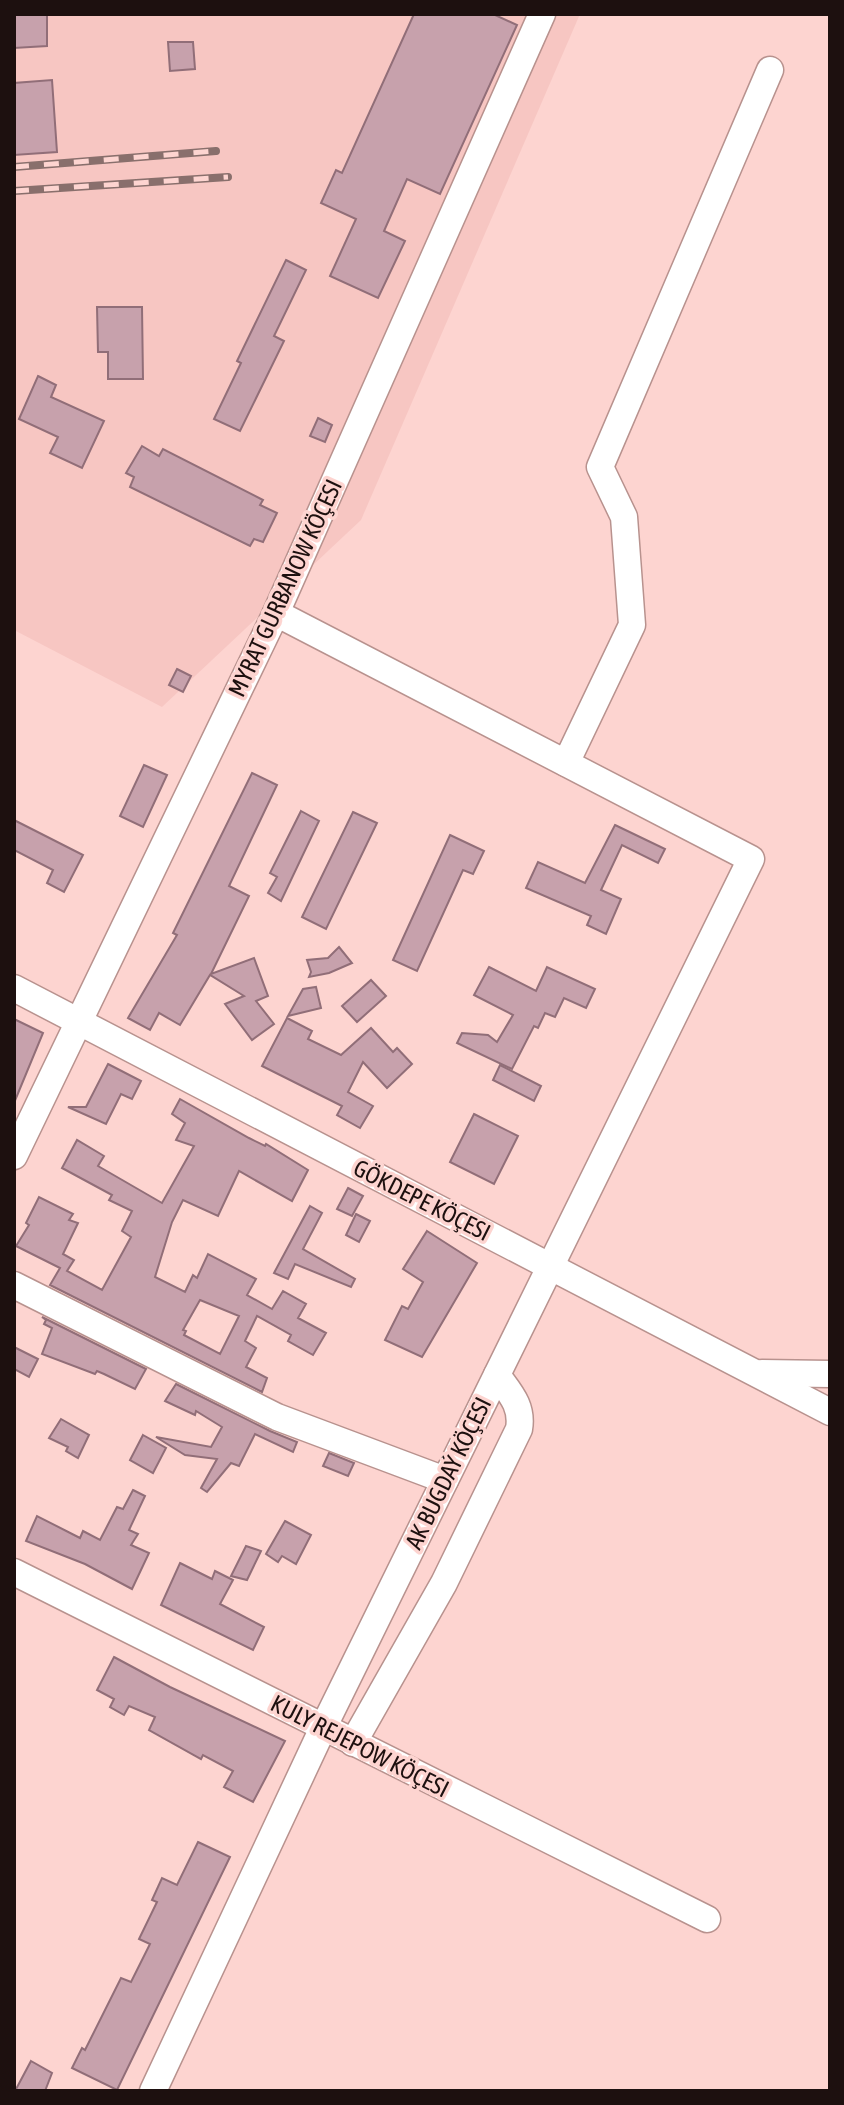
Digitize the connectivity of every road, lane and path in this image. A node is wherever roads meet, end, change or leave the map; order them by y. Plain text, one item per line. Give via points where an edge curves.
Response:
1 (542, 14) edge
2 (770, 70) dead end
3 (276, 613) junction
4 (566, 763) junction
5 (14, 988) edge
6 (78, 1022) junction
7 (14, 1156) edge
8 (551, 1266) junction
9 (14, 1285) edge
10 (759, 1373) junction
11 (830, 1374) edge
12 (497, 1375) junction
13 (830, 1412) edge
14 (445, 1480) junction
15 (14, 1572) edge
16 (323, 1728) junction
17 (353, 1743) junction
18 (707, 1919) dead end
19 (153, 2091) edge

1 - 3 street, MYRAT GURBANOW KÖÇESI
2 - 4 street via 600,467 624,517 632,625
3 - 4 street
3 - 6 street, MYRAT GURBANOW KÖÇESI
4 - 8 street, AK BUGDAÝ KÖÇESI via 751,859
5 - 6 street, GÖKDEPE KÖÇESI
6 - 7 street, MYRAT GURBANOW KÖÇESI
6 - 8 street, GÖKDEPE KÖÇESI
8 - 10 street, GÖKDEPE KÖÇESI
8 - 12 street, AK BUGDAÝ KÖÇESI
9 - 14 street via 277,1417
10 - 11 street
10 - 13 street, GÖKDEPE KÖÇESI
12 - 14 street, AK BUGDAÝ KÖÇESI
12 - 17 street via 517,1401 519,1429 444,1583
14 - 16 street, AK BUGDAÝ KÖÇESI
15 - 16 street, KULY REJEPOW KÖÇESI
16 - 17 street, KULY REJEPOW KÖÇESI
16 - 19 street, AK BUGDAÝ KÖÇESI
17 - 18 street, KULY REJEPOW KÖÇESI

